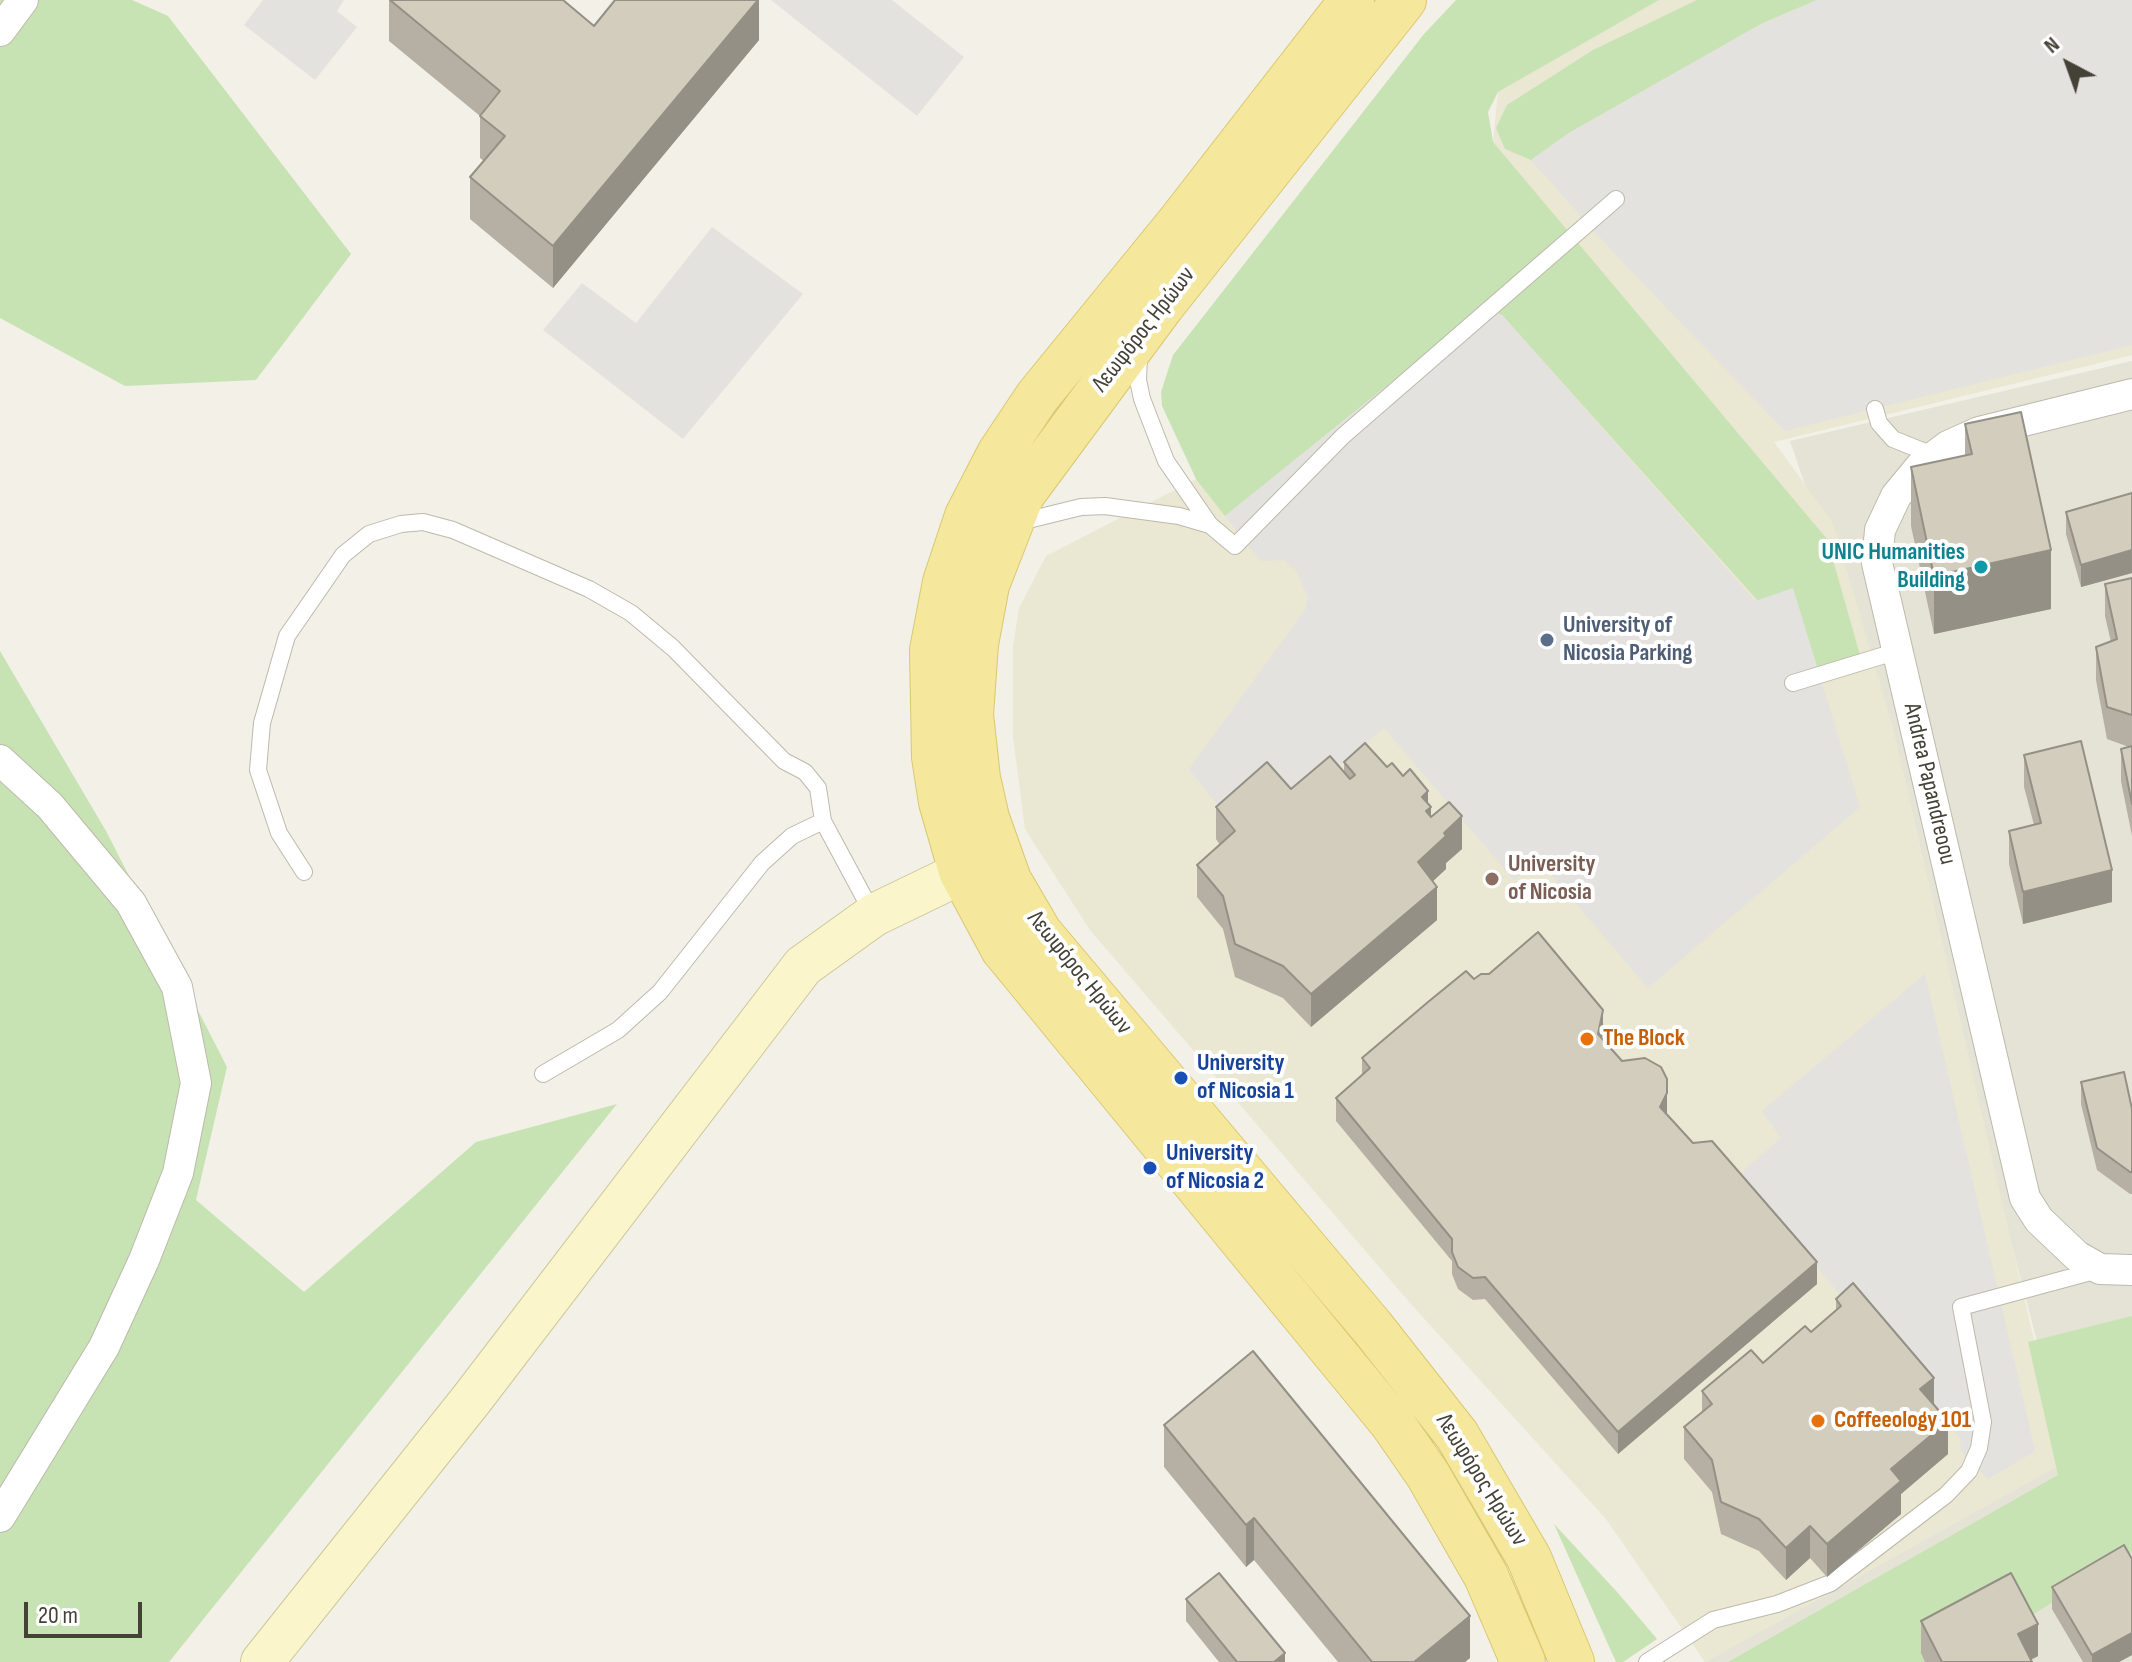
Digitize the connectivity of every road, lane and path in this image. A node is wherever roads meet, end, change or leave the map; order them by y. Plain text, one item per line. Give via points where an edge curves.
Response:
1 (23, 0) edge
2 (1352, 0) edge
3 (1404, 0) edge
4 (0, 31) edge
5 (1616, 199) dead end
6 (1161, 307) junction
7 (2132, 394) edge
8 (1875, 409) dead end
9 (1935, 456) junction
10 (1009, 525) junction
11 (1210, 525) junction
12 (1898, 651) junction
13 (1793, 683) dead end
14 (0, 760) edge
15 (823, 821) junction
16 (980, 863) junction
17 (304, 872) dead end
18 (874, 915) junction
19 (543, 1074) dead end
20 (2100, 1269) junction
21 (2132, 1270) edge
22 (0, 1517) edge
23 (262, 1662) edge
24 (1523, 1662) edge
25 (1572, 1662) edge
26 (1647, 1662) edge

1 - 4 street
2 - 16 main road, Λεωφόρος Ηρώων via 1037,397 967,516 945,582 932,650 934,757 941,802
3 - 6 main road, Λεωφόρος Ηρώων
5 - 11 lane via 1343,436 1235,546
6 - 10 main road, Λεωφόρος Ηρώων via 1041,465
6 - 11 lane via 1142,341 1138,380 1166,461
7 - 9 street, Andrea Papandreoou via 1979,432
8 - 9 lane via 1893,439
9 - 12 street, Andrea Papandreoou via 1896,496 1880,530 1877,563
10 - 11 lane via 1105,506
10 - 16 main road, Λεωφόρος Ηρώων via 987,585 976,644 971,715
12 - 13 lane
12 - 20 street, Andrea Papandreoou via 2025,1198 2055,1238
14 - 22 street via 50,806 131,903 177,987 196,1083 178,1173 144,1260 104,1347
15 - 17 lane via 818,788 805,772 784,761 673,648 631,613 589,589 453,530 423,522 401,524 369,534 343,555 287,636 262,723 258,770 279,833
15 - 18 lane
15 - 19 lane via 792,836 762,863 660,992 618,1030
16 - 18 street
16 - 24 main road, Λεωφόρος Ηρώων via 1003,949 1392,1423 1460,1528
16 - 25 main road, Λεωφόρος Ηρώων via 1457,1435 1529,1558
18 - 23 street via 803,966 769,1006 471,1400
20 - 21 street
20 - 26 lane via 1961,1307 1983,1422 1969,1471 1946,1495 1831,1583 1713,1620

